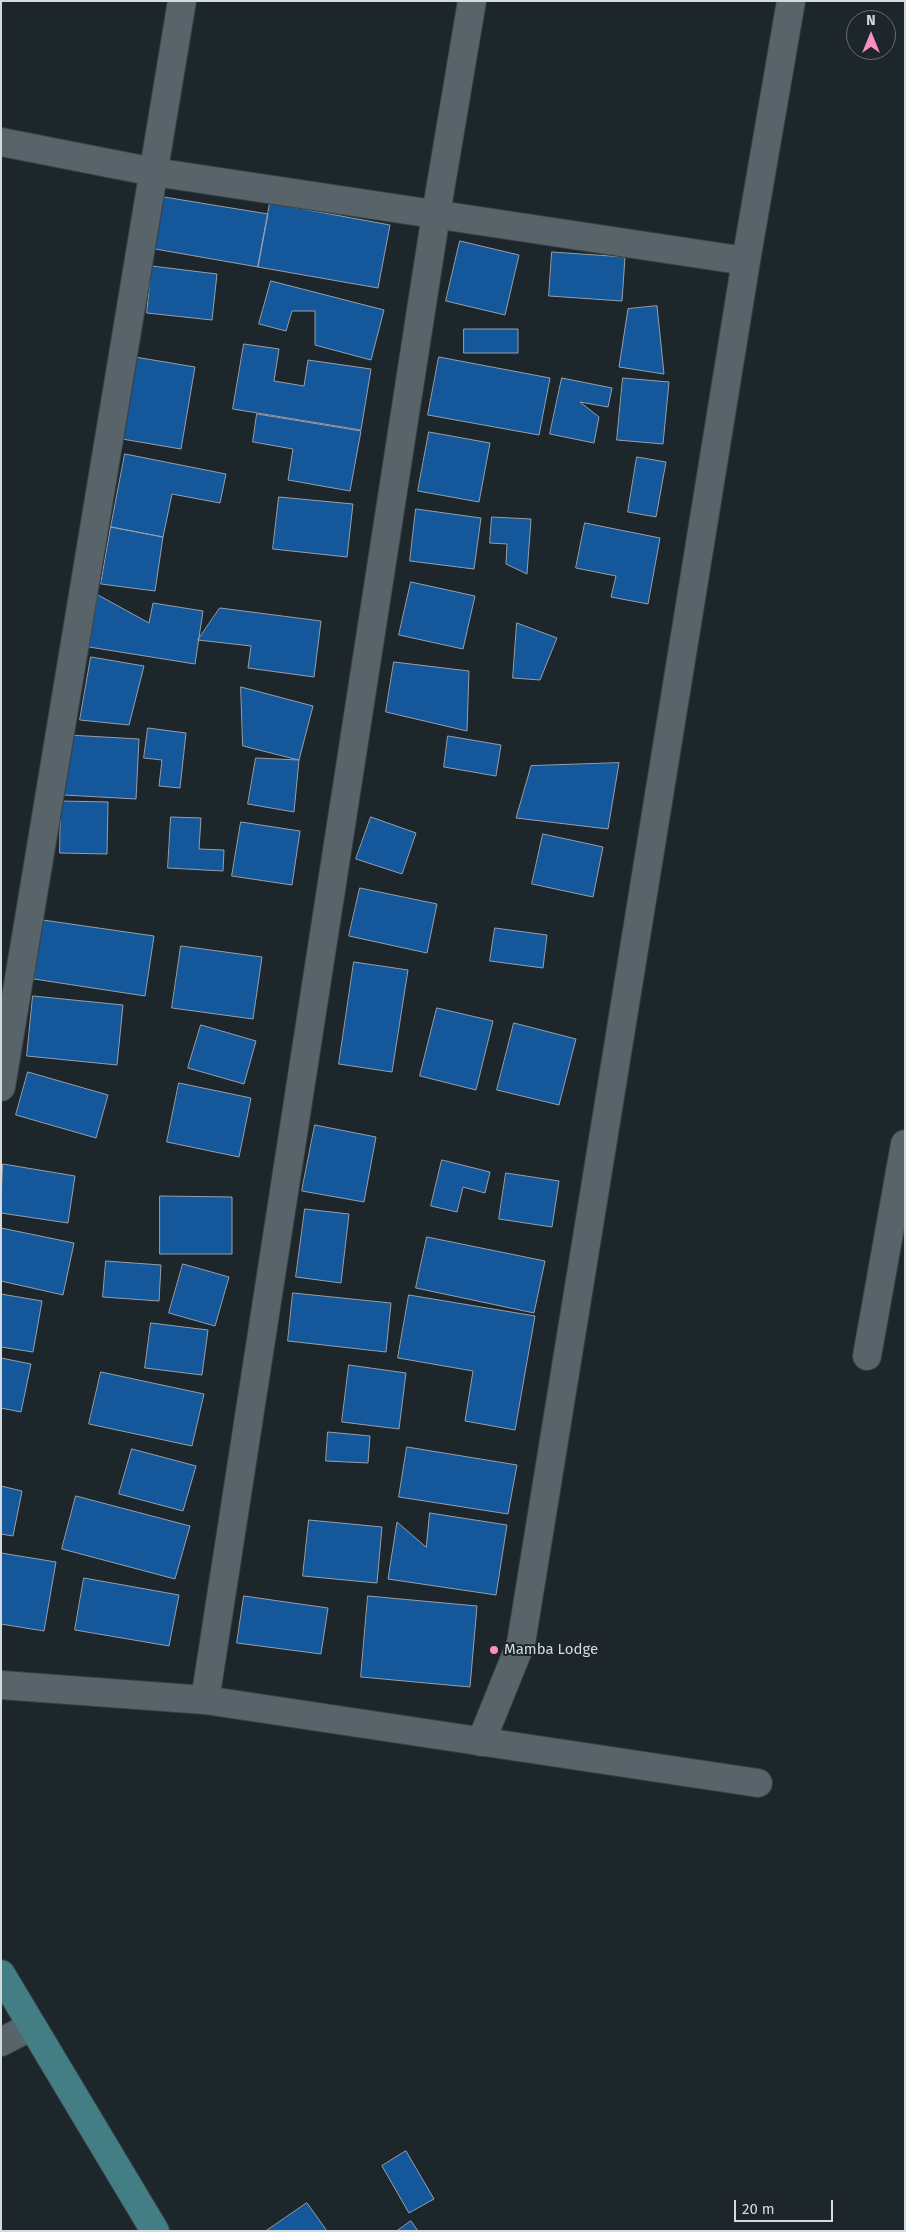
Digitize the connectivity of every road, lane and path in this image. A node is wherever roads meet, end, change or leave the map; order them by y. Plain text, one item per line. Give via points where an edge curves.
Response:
1 (182, 1) edge
2 (472, 1) edge
3 (792, 1) edge
4 (1, 142) edge
5 (154, 172) junction
6 (436, 214) junction
7 (746, 261) junction
8 (1, 1087) edge
9 (905, 1144) edge
10 (867, 1356) dead end
11 (1, 1685) edge
12 (205, 1700) junction
13 (480, 1742) junction
14 (758, 1783) dead end
15 (1, 1974) edge
16 (32, 2026) junction
17 (1, 2042) edge
18 (155, 2231) edge

1 - 5 street
2 - 6 street
3 - 7 street
4 - 5 street
5 - 6 street
5 - 8 street
6 - 7 street
6 - 12 street
7 - 13 street via 521,1643
9 - 10 street
11 - 12 street
12 - 13 street
13 - 14 street
15 - 16 main road
16 - 17 street
16 - 18 main road

